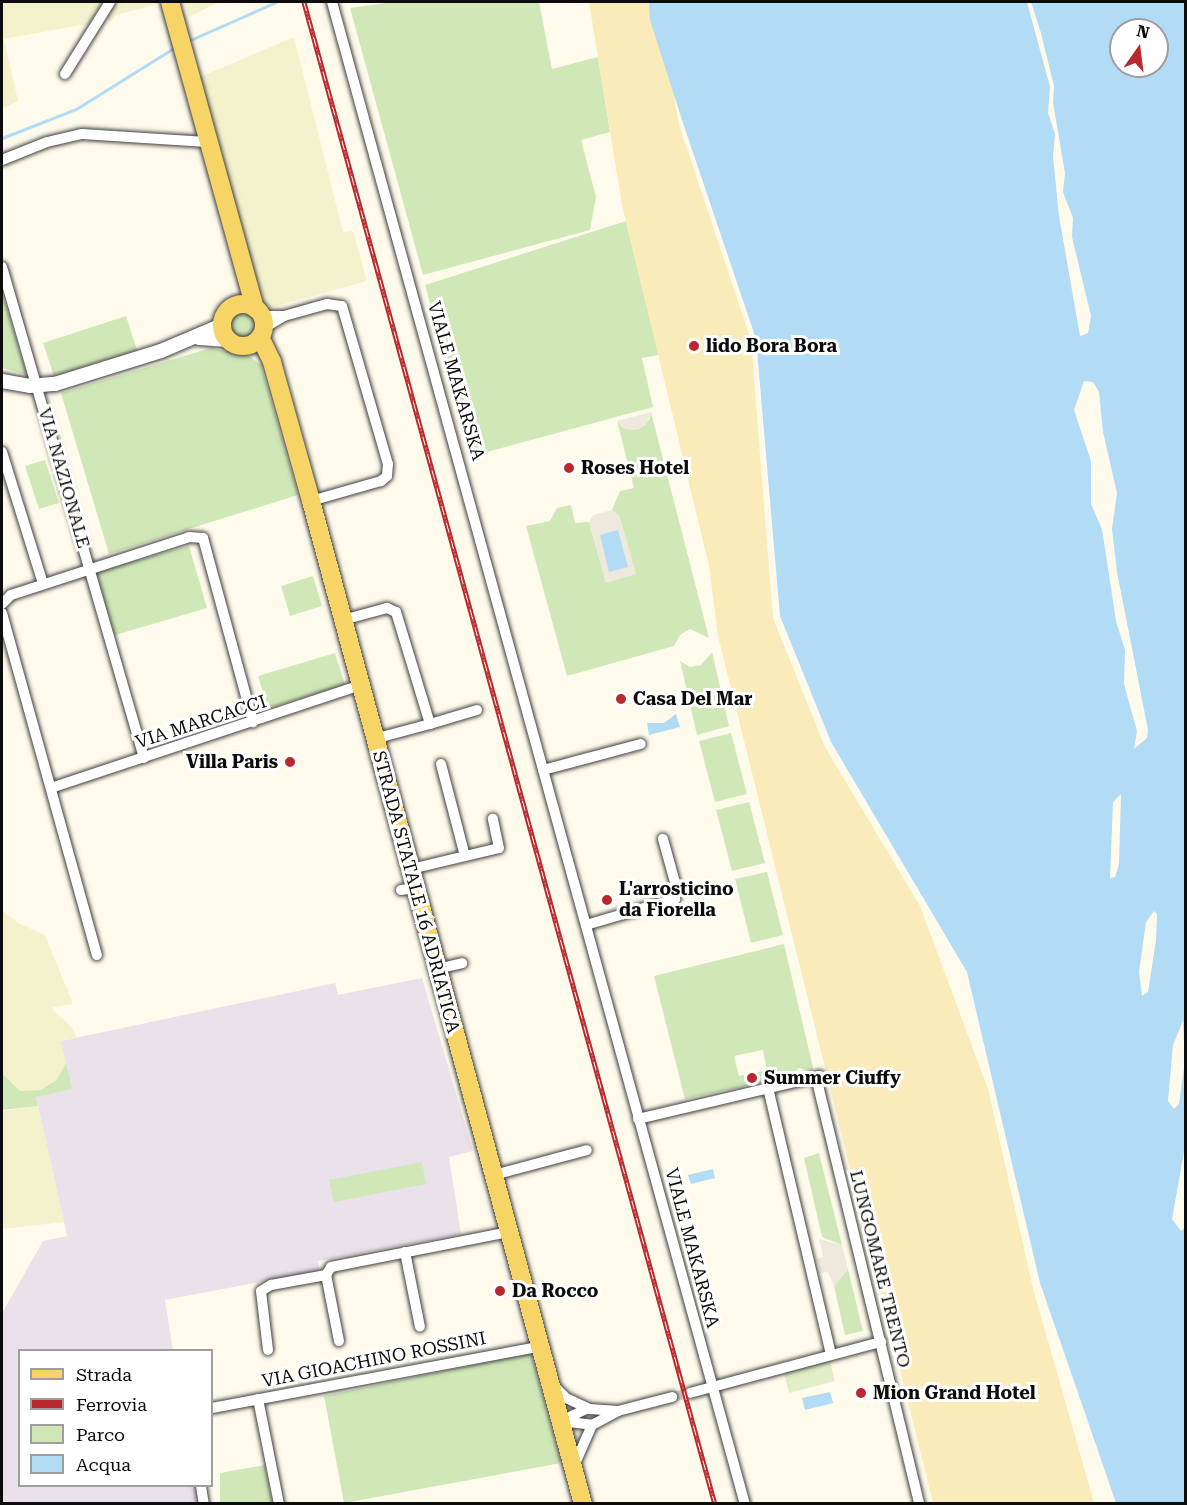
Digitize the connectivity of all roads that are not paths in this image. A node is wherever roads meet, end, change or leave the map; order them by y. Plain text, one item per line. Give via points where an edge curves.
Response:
1 (110, 2) edge
2 (332, 2) edge
3 (171, 7) edge
4 (65, 74) dead end
5 (207, 142) junction
6 (2, 160) edge
7 (2, 267) edge
8 (245, 270) junction
9 (232, 307) junction
10 (258, 327) junction
11 (225, 333) junction
12 (2, 381) edge
13 (37, 387) junction
14 (2, 452) edge
15 (311, 501) junction
16 (90, 569) junction
17 (44, 584) junction
18 (2, 603) edge
19 (2, 613) edge
20 (343, 620) junction
21 (361, 685) junction
22 (477, 710) dead end
23 (253, 722) junction
24 (430, 724) junction
25 (375, 739) junction
26 (641, 744) dead end
27 (144, 758) junction
28 (441, 764) dead end
29 (543, 770) junction
30 (51, 788) junction
31 (493, 819) dead end
32 (663, 839) dead end
33 (465, 856) junction
34 (411, 870) junction
35 (586, 925) junction
36 (97, 955) dead end
37 (462, 963) dead end
38 (437, 969) junction
39 (768, 1088) junction
40 (638, 1119) junction
41 (587, 1150) dead end
42 (494, 1175) junction
43 (510, 1232) junction
44 (405, 1252) junction
45 (327, 1273) junction
46 (420, 1327) dead end
47 (339, 1341) dead end
48 (881, 1342) junction
49 (542, 1346) junction
50 (268, 1350) dead end
51 (831, 1355) junction
52 (550, 1382) junction
53 (713, 1387) junction
54 (690, 1393) tunnel mouth
55 (672, 1398) tunnel mouth
56 (258, 1399) junction
57 (213, 1407) edge
58 (590, 1409) junction
59 (618, 1411) junction
60 (561, 1421) junction
61 (592, 1425) junction
62 (573, 1467) junction
63 (201, 1487) edge
64 (204, 1503) edge
65 (279, 1503) edge
66 (583, 1503) edge
67 (745, 1503) edge
68 (919, 1503) edge

1 - 4 street
2 - 29 street, VIALE MAKARSKA
3 - 5 main road, STRADA STATALE 16 ADRIATICA
5 - 6 street via 82,134 47,142
5 - 8 main road, STRADA STATALE 16 ADRIATICA
7 - 13 street, VIA NAZIONALE
8 - 9 main road
8 - 10 main road, STRADA STATALE 16 ADRIATICA
9 - 10 main road via 244,304
9 - 11 main road
10 - 11 main road via 239,346
10 - 15 main road, STRADA STATALE 16 ADRIATICA via 272,362
10 - 15 street via 331,303 344,309 388,467 381,481
11 - 13 street, VIA NAZIONALE
12 - 13 street, VIA NAZIONALE
13 - 16 street, VIA NAZIONALE
14 - 17 street
15 - 20 main road, STRADA STATALE 16 ADRIATICA
16 - 17 street
16 - 23 street via 192,536 205,540
16 - 27 street, VIA NAZIONALE
17 - 18 street via 8,596
19 - 30 street
20 - 21 main road, STRADA STATALE 16 ADRIATICA
20 - 24 street via 387,608 396,612
21 - 23 street, VIA MARCACCI
21 - 25 main road, STRADA STATALE 16 ADRIATICA
22 - 24 street
23 - 27 street, VIA MARCACCI
24 - 25 street
25 - 34 main road, STRADA STATALE 16 ADRIATICA
26 - 29 street
27 - 30 street, VIA MARCACCI
28 - 33 street
29 - 35 street, VIALE MAKARSKA
30 - 36 street
31 - 33 street via 499,848
32 - 35 street via 677,889 675,898
33 - 34 street
34 - 38 main road, STRADA STATALE 16 ADRIATICA via 408,889
35 - 40 street, VIALE MAKARSKA
37 - 38 street
38 - 42 main road, STRADA STATALE 16 ADRIATICA
39 - 40 street
39 - 48 street, LUNGOMARE TRENTO via 818,1077
39 - 51 street
40 - 53 street, VIALE MAKARSKA
41 - 42 street
42 - 43 main road, STRADA STATALE 16 ADRIATICA
43 - 44 street
43 - 49 main road, STRADA STATALE 16 ADRIATICA
44 - 45 street
44 - 46 street
45 - 47 street
45 - 50 street via 263,1289 260,1302
48 - 51 street
48 - 68 street, LUNGOMARE TRENTO
49 - 52 main road, STRADA STATALE 16 ADRIATICA
49 - 56 street, VIA GIOACHINO ROSSINI
51 - 53 street
52 - 58 street via 560,1394
52 - 60 main road, STRADA STATALE 16 ADRIATICA
53 - 54 street
53 - 67 street, VIALE MAKARSKA
55 - 59 street
56 - 57 street, VIA GIOACHINO ROSSINI
56 - 65 street
58 - 59 street
58 - 60 street via 572,1413
59 - 61 street
60 - 61 street
60 - 62 main road
61 - 62 street
62 - 66 main road
63 - 64 street

